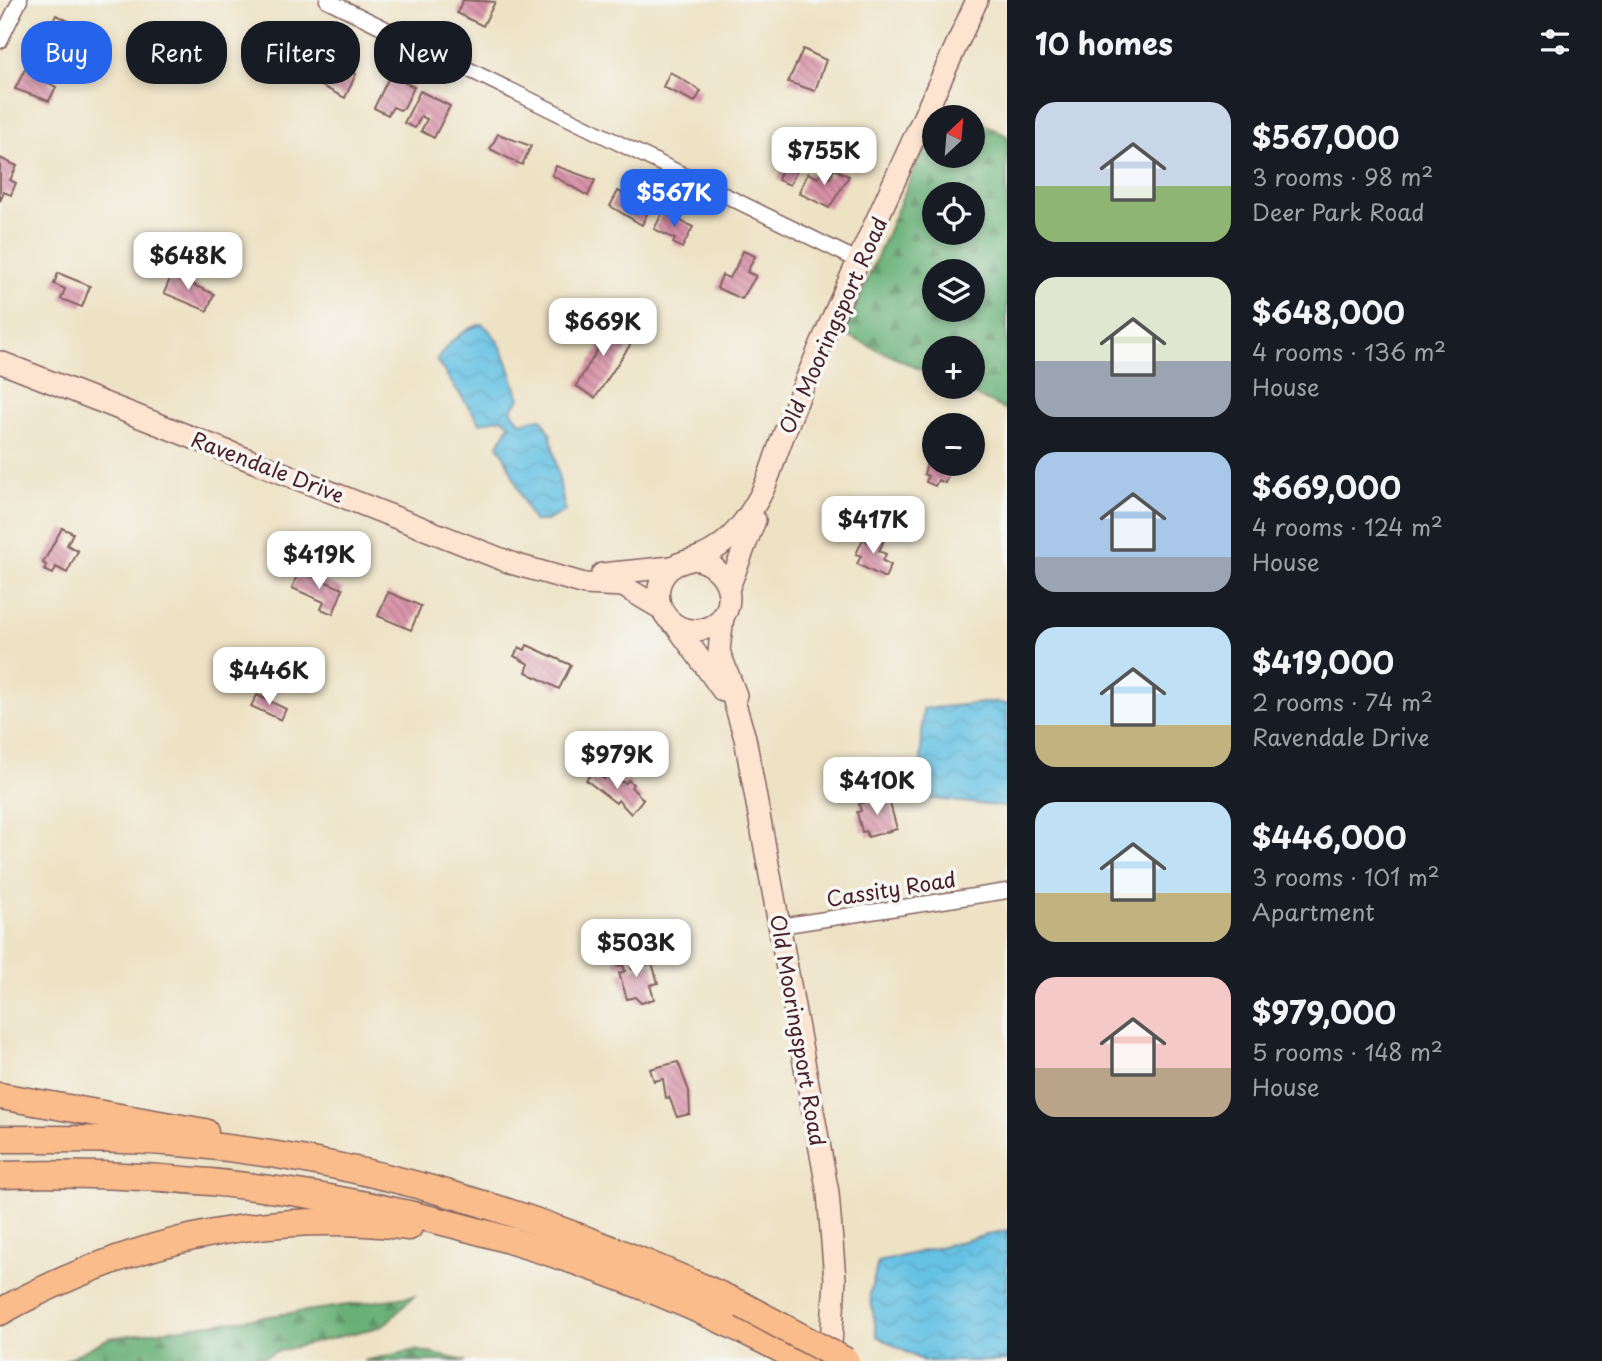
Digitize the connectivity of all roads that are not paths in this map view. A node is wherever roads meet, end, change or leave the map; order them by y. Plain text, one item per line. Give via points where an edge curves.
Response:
1 (20, 0) edge
2 (327, 0) edge
3 (977, 0) edge
4 (0, 41) edge
5 (859, 261) junction
6 (0, 362) edge
7 (759, 498) junction
8 (694, 559) junction
9 (672, 567) junction
10 (577, 580) junction
11 (729, 587) junction
12 (660, 608) junction
13 (723, 616) junction
14 (677, 627) junction
15 (734, 701) junction
16 (1007, 891) edge
17 (780, 926) junction
18 (0, 1096) edge
19 (0, 1139) edge
20 (0, 1175) edge
21 (394, 1179) junction
22 (587, 1265) junction
23 (0, 1312) edge
24 (737, 1315) junction
25 (803, 1361) edge
26 (830, 1361) edge
27 (846, 1361) edge

1 - 4 street
2 - 5 street
3 - 5 main road, Old Mooringsport Road
5 - 7 main road, Old Mooringsport Road
6 - 10 main road, Ravendale Drive via 514,564
7 - 8 main road, Old Mooringsport Road via 731,538
7 - 11 main road, Old Mooringsport Road via 761,507
8 - 9 main road, Old Mooringsport Road
8 - 11 main road via 716,567
9 - 10 main road, Ravendale Drive via 584,574
9 - 12 main road via 659,586
10 - 12 main road, Ravendale Drive via 623,586
11 - 13 main road, Old Mooringsport Road
12 - 14 main road, Old Mooringsport Road
13 - 14 main road via 707,628
13 - 15 main road, Old Mooringsport Road via 719,651 736,695
14 - 15 main road, Old Mooringsport Road
15 - 17 main road, Old Mooringsport Road
16 - 17 street, Cassity Road
17 - 26 main road, Old Mooringsport Road via 828,1193 835,1279
18 - 21 highway via 232,1137
19 - 21 highway via 189,1144
20 - 22 highway via 115,1174 297,1192 432,1218
21 - 24 highway via 566,1231
22 - 23 highway via 426,1230 298,1222 210,1232 135,1251 77,1272
22 - 24 highway
24 - 25 highway
24 - 27 highway, bridge

